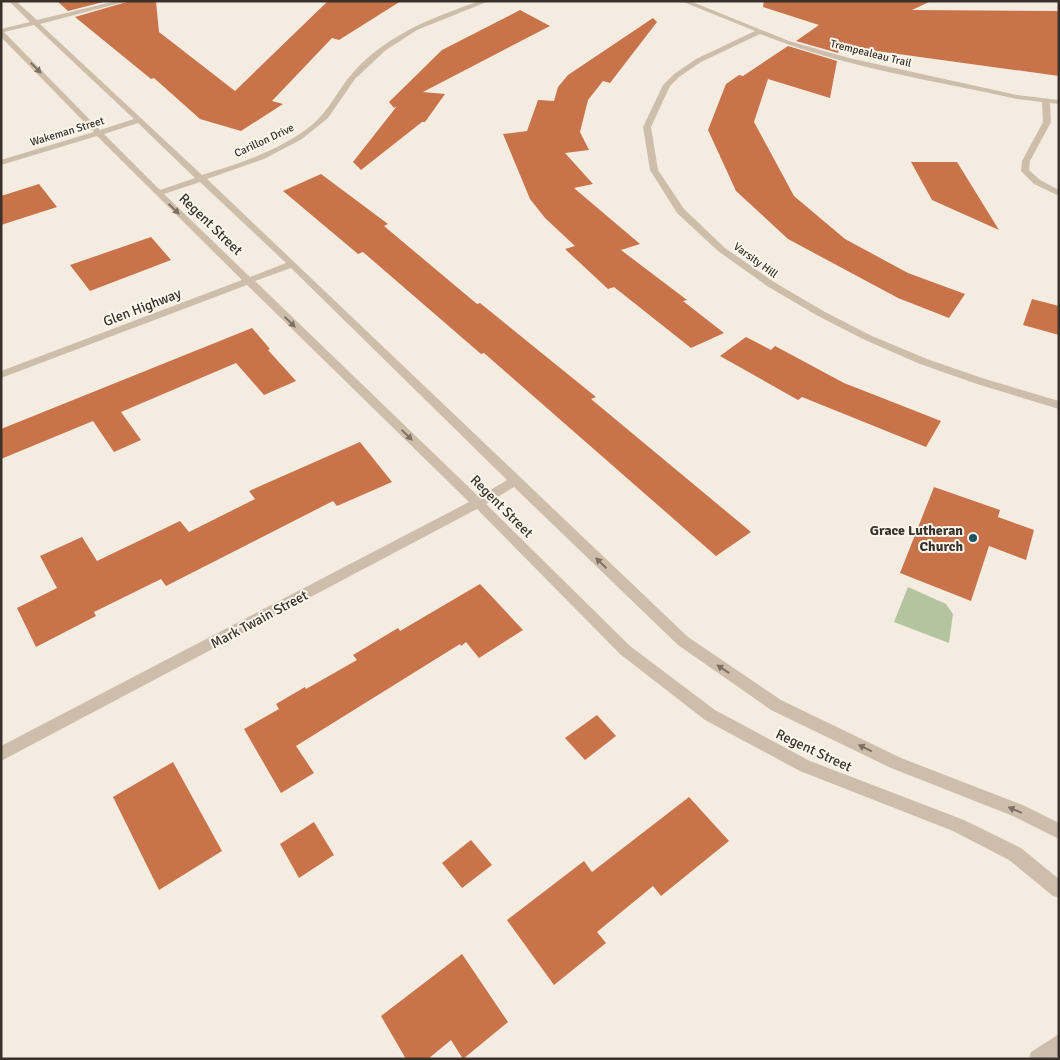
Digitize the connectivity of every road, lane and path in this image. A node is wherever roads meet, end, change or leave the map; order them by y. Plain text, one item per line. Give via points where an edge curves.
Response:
1 (12, 1) edge
2 (125, 1) edge
3 (486, 1) edge
4 (684, 1) edge
5 (34, 23) junction
6 (761, 31) junction
7 (1, 32) edge
8 (1046, 101) junction
9 (1059, 102) edge
10 (140, 120) junction
11 (101, 133) junction
12 (1, 163) edge
13 (201, 178) junction
14 (1059, 192) edge
15 (158, 193) junction
16 (292, 264) junction
17 (248, 281) junction
18 (1, 375) edge
19 (1059, 405) edge
20 (515, 481) junction
21 (478, 503) junction
22 (1, 754) edge
23 (1059, 832) edge
24 (1059, 890) edge
25 (1059, 1043) edge
26 (1038, 1059) edge

1 - 5 street, Regent Street
2 - 5 street
3 - 13 street, Carillon Drive via 428,22 390,43 357,72 324,117 294,140
4 - 6 street, Trempealeau Trail
5 - 7 street
5 - 10 street, Regent Street
6 - 8 street, Trempealeau Trail via 848,60
6 - 19 street, Varsity Hill via 702,58 668,84 659,96 646,128 647,147 667,194 687,219 742,265 822,316 906,355
7 -> 11 street, Regent Street
8 - 9 street, Trempealeau Trail
8 - 14 street via 1047,122 1026,161 1025,171 1037,182
10 - 11 street, Wakeman Street
10 - 13 street, Regent Street
11 - 12 street, Wakeman Street
11 - 15 street, Regent Street
13 - 15 street, Carillon Drive
13 - 16 street, Regent Street
15 -> 17 street, Regent Street
16 - 17 street, Glen Highway
16 - 20 street, Regent Street
17 - 18 street, Glen Highway
17 -> 21 street, Regent Street
20 - 21 street, Mark Twain Street
23 -> 20 street, Regent Street via 1019,811 896,763 776,705 683,641
21 - 22 street, Mark Twain Street
21 - 24 street, Regent Street via 625,650 710,714 805,766 958,825 1015,854
25 - 26 street

